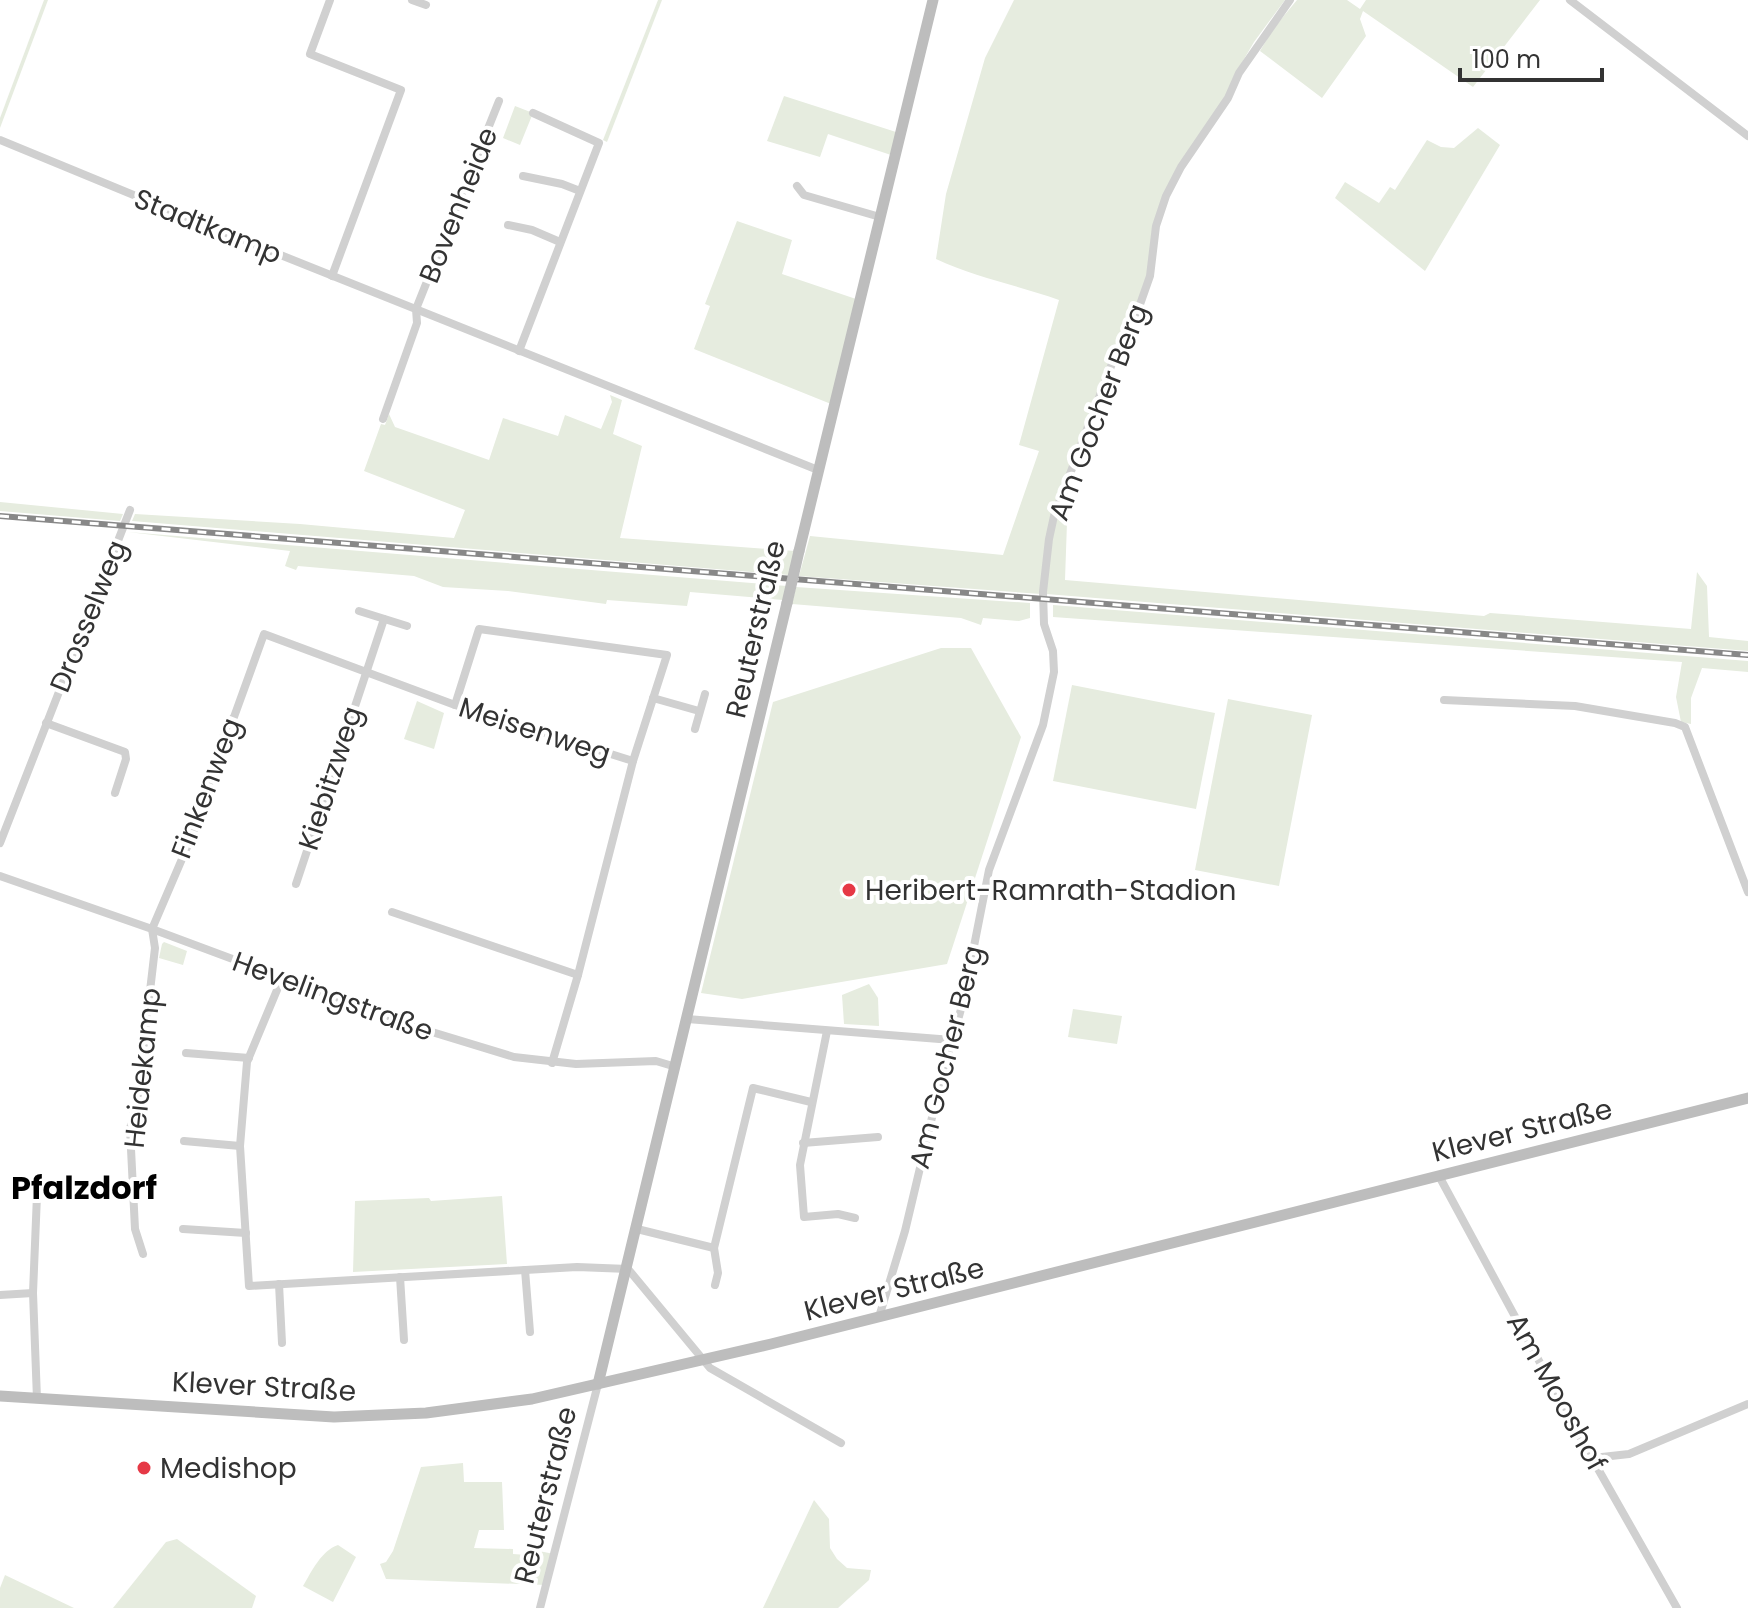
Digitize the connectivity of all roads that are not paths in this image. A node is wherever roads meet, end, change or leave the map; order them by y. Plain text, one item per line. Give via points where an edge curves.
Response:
1 (330, 0) edge
2 (412, 0) edge
3 (933, 0) edge
4 (1290, 0) edge
5 (1570, 0) edge
6 (426, 5) dead end
7 (499, 101) dead end
8 (533, 113) dead end
9 (1748, 136) edge
10 (0, 140) edge
11 (523, 176) dead end
12 (797, 186) dead end
13 (580, 191) junction
14 (880, 217) junction
15 (508, 225) dead end
16 (560, 242) junction
17 (332, 276) junction
18 (416, 309) junction
19 (519, 351) junction
20 (383, 419) dead end
21 (818, 470) junction
22 (130, 510) dead end
23 (359, 611) dead end
24 (384, 619) junction
25 (407, 626) dead end
26 (259, 647) joint
27 (365, 672) junction
28 (705, 694) dead end
29 (653, 698) junction
30 (1444, 700) dead end
31 (455, 705) junction
32 (699, 711) junction
33 (46, 723) junction
34 (695, 729) dead end
35 (633, 761) junction
36 (115, 793) dead end
37 (0, 843) edge
38 (0, 876) edge
39 (296, 884) dead end
40 (1748, 892) edge
41 (392, 912) dead end
42 (152, 929) junction
43 (578, 975) junction
44 (282, 978) junction
45 (687, 1019) junction
46 (827, 1031) junction
47 (952, 1040) junction
48 (186, 1053) dead end
49 (249, 1058) junction
50 (552, 1063) junction
51 (676, 1067) junction
52 (1748, 1098) edge
53 (811, 1102) junction
54 (878, 1137) dead end
55 (184, 1141) dead end
56 (803, 1143) junction
57 (240, 1146) junction
58 (1439, 1176) junction
59 (41, 1178) dead end
60 (855, 1218) dead end
61 (183, 1229) dead end
62 (637, 1229) junction
63 (246, 1233) junction
64 (714, 1248) junction
65 (143, 1254) dead end
66 (628, 1269) junction
67 (525, 1270) junction
68 (400, 1277) junction
69 (279, 1284) junction
70 (715, 1285) dead end
71 (33, 1293) junction
72 (0, 1295) edge
73 (879, 1317) junction
74 (530, 1332) dead end
75 (404, 1340) dead end
76 (282, 1343) dead end
77 (703, 1361) junction
78 (597, 1389) junction
79 (0, 1396) edge
80 (37, 1399) junction
81 (1748, 1404) edge
82 (841, 1443) dead end
83 (1593, 1458) junction
84 (540, 1608) edge
85 (1677, 1608) edge

1 - 17 street via 310,54 401,90
2 - 6 street
3 - 14 street, Reuterstraße
4 - 47 street, Am Gocher Berg via 1239,73 1166,196 1150,276 1054,516 1043,592 1054,672 1043,725 989,870
5 - 9 street
7 - 18 street, Bovenheide
8 - 13 street via 599,143
10 - 17 street, Stadtkamp
11 - 13 street
12 - 14 street via 804,195
13 - 16 street
14 - 21 street, Reuterstraße
15 - 16 street
16 - 19 street
17 - 18 street, Stadtkamp
18 - 19 street, Stadtkamp
18 - 20 street via 417,323
19 - 21 street, Stadtkamp
21 - 45 street, Reuterstraße, bridge
22 - 33 street, Drosselweg
23 - 24 street
24 - 25 street
24 - 27 street
26 - 27 street, Meisenweg via 264,634
26 - 42 street, Finkenweg via 227,725 197,824
27 - 31 street, Meisenweg
27 - 39 street, Kiebitzweg
28 - 32 street
29 - 31 street via 667,655 479,629
29 - 32 street
29 - 35 street
30 - 40 street via 1575,706 1685,727
31 - 35 street, Meisenweg
32 - 34 street
33 - 36 street, Drosselweg via 125,752
33 - 37 street, Drosselweg
35 - 43 street, Meisenweg
38 - 42 street, Hevelingstraße
41 - 43 street
42 - 44 street, Hevelingstraße
42 - 65 street, Heidekamp via 155,948 130,1129 135,1229
43 - 50 street, Meisenweg
44 - 49 street
44 - 50 street, Hevelingstraße via 446,1036
45 - 46 street
45 - 51 street, Reuterstraße
46 - 47 street
46 - 53 street
47 - 73 street, Am Gocher Berg
48 - 49 street
49 - 57 street
50 - 51 street, Hevelingstraße via 656,1061
51 - 62 street, Reuterstraße
52 - 58 street, Klever Straße
53 - 56 street
53 - 64 street via 753,1088
54 - 56 street
55 - 57 street
56 - 60 street via 804,1217
57 - 63 street
58 - 73 street, Klever Straße
58 - 83 street, Am Mooshof
59 - 71 street
61 - 63 street
62 - 64 street
62 - 66 street, Reuterstraße
63 - 69 street via 249,1286
64 - 70 street
66 - 67 street
66 - 77 street
66 - 78 street, Reuterstraße
67 - 68 street
67 - 74 street
68 - 69 street
68 - 75 street
69 - 76 street
71 - 72 street
71 - 80 street
73 - 77 street, Klever Straße
77 - 78 street, Klever Straße
77 - 82 street via 720,1376
78 - 80 street, Klever Straße via 426,1413 334,1417
78 - 84 street, Reuterstraße
79 - 80 street, Klever Straße
81 - 83 street via 1629,1454
83 - 85 street, Am Mooshof

